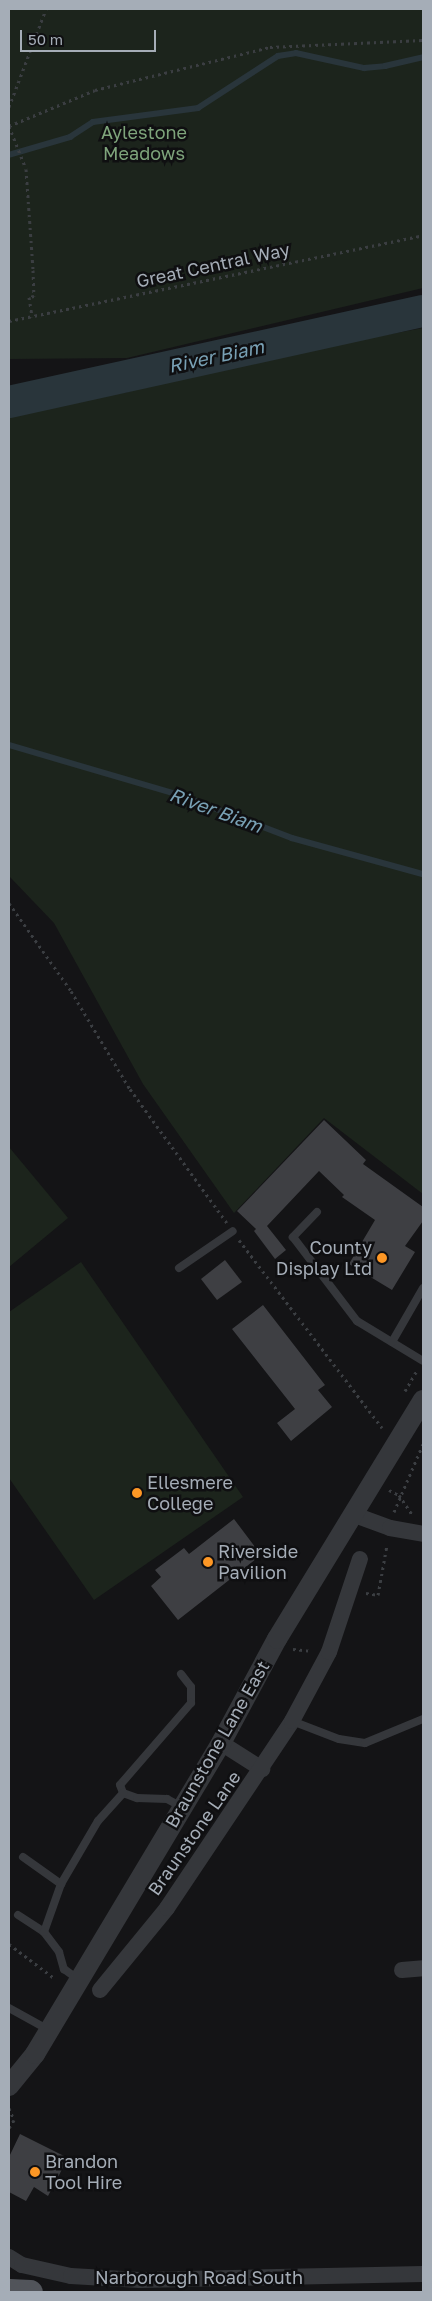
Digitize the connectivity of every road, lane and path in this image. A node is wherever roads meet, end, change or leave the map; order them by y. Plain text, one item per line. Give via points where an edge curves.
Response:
1 (46, 9) edge
2 (423, 40) edge
3 (9, 107) edge
4 (9, 126) edge
5 (423, 235) edge
6 (32, 317) junction
7 (9, 321) edge
8 (9, 903) edge
9 (317, 1212) dead end
10 (232, 1231) junction
11 (179, 1268) dead end
12 (423, 1288) edge
13 (392, 1342) junction
14 (423, 1361) edge
15 (423, 1400) edge
16 (382, 1428) dead end
17 (373, 1481) junction
18 (352, 1514) junction
19 (413, 1516) dead end
20 (423, 1534) edge
21 (360, 1559) dead end
22 (181, 1674) dead end
23 (423, 1719) edge
24 (292, 1721) junction
25 (221, 1743) junction
26 (262, 1769) junction
27 (123, 1793) junction
28 (182, 1807) junction
29 (23, 1856) dead end
30 (61, 1884) junction
31 (18, 1915) dead end
32 (44, 1932) junction
33 (9, 1944) edge
34 (423, 1968) edge
35 (402, 1970) dead end
36 (56, 1980) dead end
37 (79, 1980) junction
38 (100, 1990) dead end
39 (9, 2008) edge
40 (49, 2030) junction
41 (9, 2086) edge
42 (9, 2108) edge
43 (9, 2128) edge
44 (9, 2257) edge
45 (423, 2274) edge
46 (9, 2290) edge
47 (30, 2292) edge

1 - 3 path
2 - 4 path via 270,47 95,90
4 - 6 path via 26,169 33,270 34,296 29,297
5 - 6 path, Great Central Way
6 - 7 path, Great Central Way
8 - 10 path via 71,991 130,1089
9 - 13 lane via 293,1237 357,1321
10 - 11 lane
10 - 16 path
12 - 13 lane
13 - 14 lane
15 - 17 street, Braunstone Lane East
17 - 18 street, Braunstone Lane East
17 - 19 path via 399,1495
18 - 20 street via 390,1528
18 - 25 street, Braunstone Lane East via 277,1639
21 - 24 street, Braunstone Lane via 329,1652
22 - 27 lane via 191,1687 191,1703 124,1778 120,1786
23 - 24 lane via 365,1743 340,1739
24 - 26 street, Braunstone Lane
25 - 26 street, Braunstone Lane
25 - 28 street, Braunstone Lane East
26 - 38 street, Braunstone Lane via 167,1908
27 - 28 lane via 137,1798 167,1799
27 - 30 lane via 98,1821
28 - 37 street, Braunstone Lane East
29 - 30 lane
30 - 32 lane
31 - 32 lane
32 - 37 lane via 59,1952 64,1969
33 - 36 path
34 - 35 street
37 - 40 street, Braunstone Lane East
39 - 40 lane
40 - 41 street, Braunstone Lane East via 35,2054
42 - 43 path via 14,2120
44 - 45 street, Narborough Road South via 22,2265 71,2276 140,2280
46 - 47 main road

